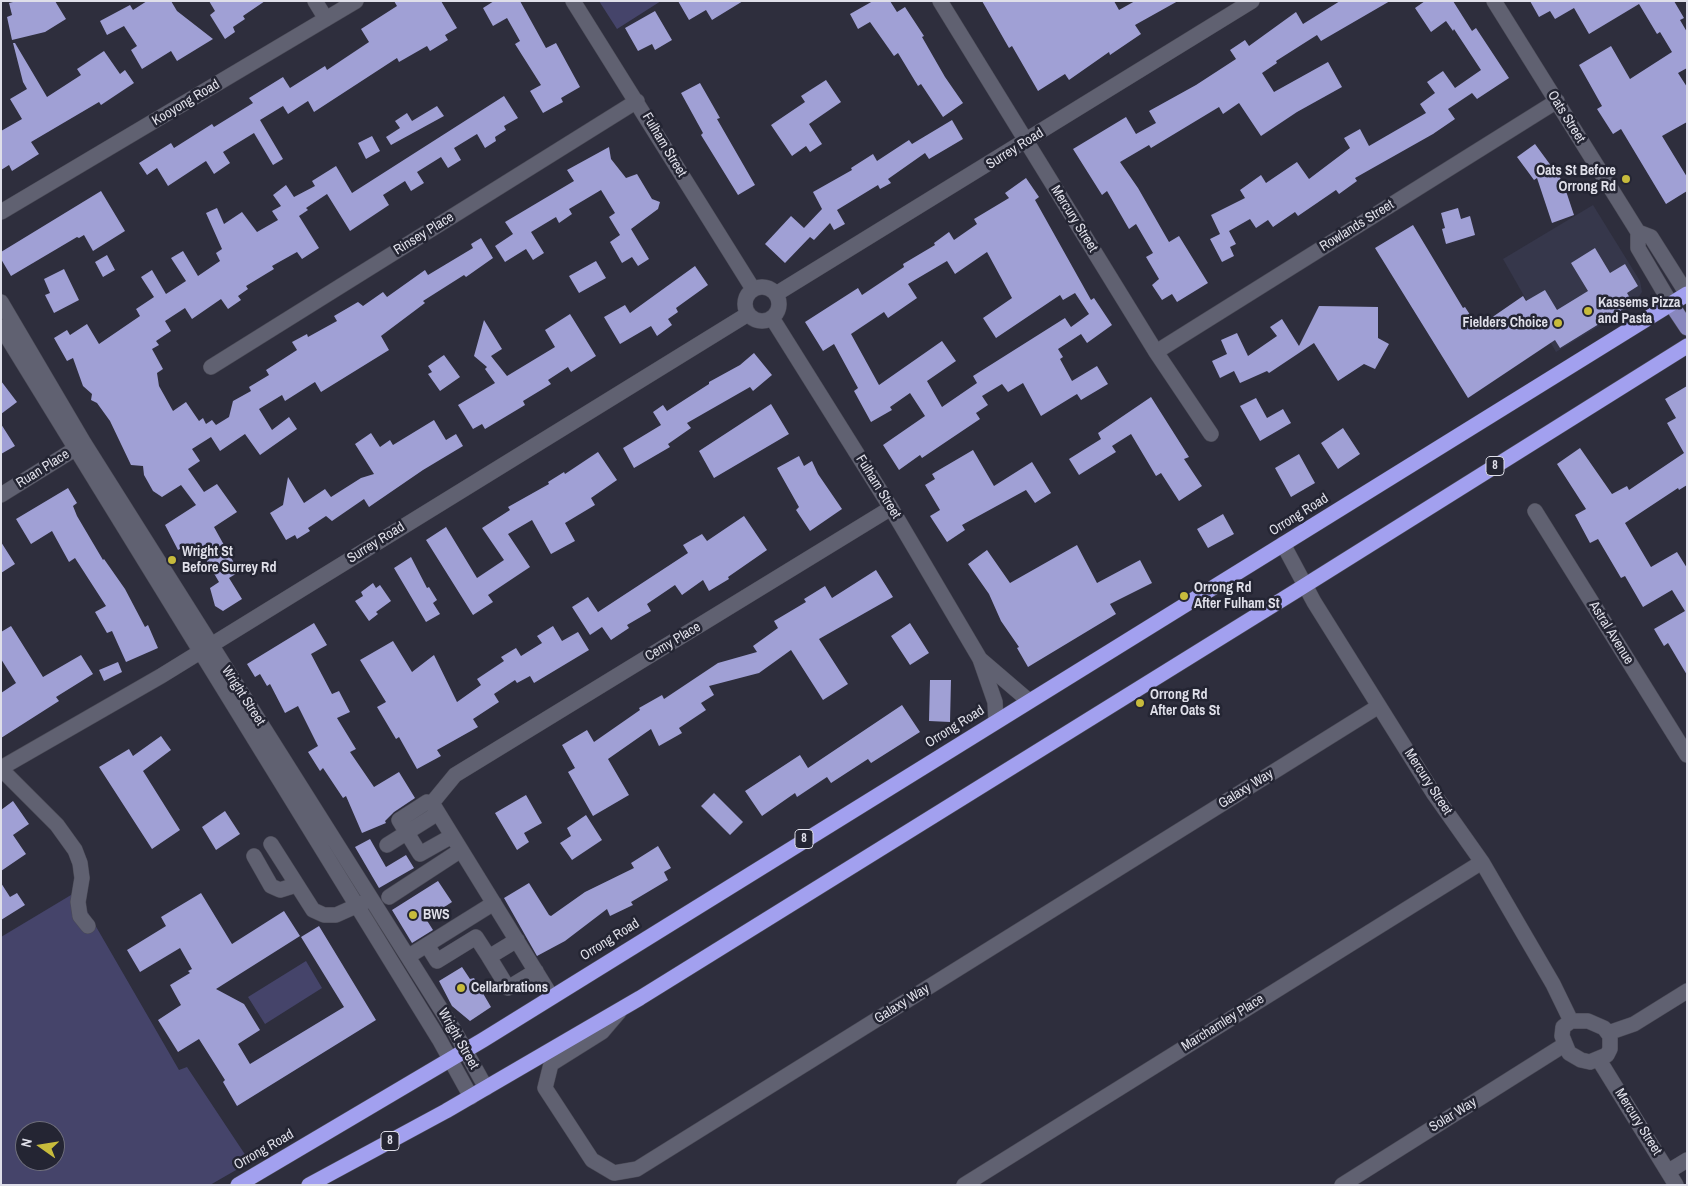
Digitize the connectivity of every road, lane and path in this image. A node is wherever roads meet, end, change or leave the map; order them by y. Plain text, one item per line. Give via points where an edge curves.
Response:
1 (315, 1) edge
2 (356, 1) edge
3 (573, 1) edge
4 (940, 1) edge
5 (1252, 1) edge
6 (1494, 1) edge
7 (326, 20) junction
8 (637, 101) junction
9 (1557, 101) junction
10 (1026, 142) junction
11 (15, 204) junction
12 (1, 212) edge
13 (1, 220) edge
14 (1638, 232) junction
15 (753, 289) junction
16 (776, 294) junction
17 (1687, 294) edge
18 (1, 302) edge
19 (1671, 304) junction
20 (748, 314) junction
21 (772, 318) junction
22 (1, 327) edge
23 (1687, 328) edge
24 (1687, 346) edge
25 (1156, 352) junction
26 (211, 367) dead end
27 (1211, 434) dead end
28 (79, 446) junction
29 (1, 495) edge
30 (891, 508) junction
31 (1535, 511) dead end
32 (1283, 544) junction
33 (1304, 586) junction
34 (205, 649) junction
35 (980, 659) junction
36 (1029, 700) junction
37 (1379, 706) junction
38 (996, 721) junction
39 (1687, 755) edge
40 (1, 768) edge
41 (435, 808) junction
42 (407, 832) junction
43 (452, 836) junction
44 (271, 844) dead end
45 (387, 844) dead end
46 (461, 850) junction
47 (254, 856) dead end
48 (1482, 862) junction
49 (296, 885) junction
50 (372, 897) junction
51 (389, 897) dead end
52 (494, 903) junction
53 (358, 906) junction
54 (88, 926) dead end
55 (516, 940) junction
56 (427, 945) junction
57 (409, 956) junction
58 (489, 957) junction
59 (536, 971) junction
60 (1687, 991) edge
61 (551, 996) junction
62 (621, 1009) junction
63 (1571, 1020) junction
64 (1608, 1033) junction
65 (1564, 1045) junction
66 (465, 1050) junction
67 (450, 1059) junction
68 (1599, 1060) junction
69 (486, 1088) junction
70 (471, 1097) junction
71 (1687, 1160) edge
72 (1673, 1178) edge
73 (238, 1185) edge
74 (309, 1185) edge
75 (964, 1185) edge
76 (1342, 1185) edge

1 - 7 street
2 - 7 street, Kooyong Road
3 - 8 street, Fulham Street
4 - 10 street, Mercury Street
5 - 10 street, Surrey Road
6 - 9 street, Oats Street
7 - 11 street, Kooyong Road
8 - 15 street, Fulham Street
8 - 26 street, Rinsey Place
9 - 14 street, Oats Street
9 - 25 street, Rowlands Street
10 - 16 street, Surrey Road
10 - 25 street, Mercury Street
11 - 12 street, Kooyong Road
11 - 13 street, Kooyong Road
14 - 17 street, Oats Street via 1651,238
14 - 19 street, Oats Street via 1638,248
15 - 16 street via 766,287
15 - 20 street via 746,300
16 - 21 street via 779,309
17 - 19 highway, Orrong Road / 8
18 - 28 street, Wright Street
19 - 23 main road, Oats Street
19 - 32 highway, Orrong Road / 8
20 - 21 street via 756,320
20 - 34 street, Surrey Road
21 - 30 street, Fulham Street
22 - 28 street, Wright Street
24 - 33 highway, 8
25 - 27 street, Mercury Street
28 - 29 street, Ruan Place
28 - 34 street, Wright Street
30 - 35 street, Fulham Street
30 - 41 street, Cemy Place via 455,775
31 - 39 street, Astral Avenue
32 - 33 street, Mercury Street
32 - 36 highway, Orrong Road / 8
33 - 37 street, Mercury Street
33 - 62 highway, 8
34 - 40 street, Surrey Road
34 - 50 street, Wright Street
34 - 53 street, Wright Street
35 - 36 street, Fulham Street
35 - 38 street, Fulham Street via 995,702
36 - 38 highway, Orrong Road / 8
37 - 48 street, Mercury Street via 1434,794
37 - 62 street, Galaxy Way via 637,1169 614,1173 592,1160 545,1088 551,1064 602,1032
38 - 61 highway, Orrong Road / 8
40 - 54 street via 57,825 75,850 82,878 78,902 80,916
41 - 42 street, Cemy Place
41 - 43 street
42 - 43 street via 420,854
42 - 45 street, Cemy Place
43 - 46 street
44 - 49 street
46 - 51 street
46 - 52 street
47 - 49 street via 271,886 280,890
48 - 63 street, Mercury Street
48 - 75 street, Marchamley Place
49 - 53 street via 313,910 324,915 336,915
50 - 53 street
50 - 57 street, Wright Street
52 - 55 street
52 - 56 street
53 - 67 street, Wright Street
55 - 58 street
55 - 59 street
56 - 57 street
56 - 58 street via 437,961 476,937
57 - 66 street, Wright Street
58 - 59 street via 508,988
59 - 61 street
60 - 64 street via 1634,1024
61 - 66 highway, Orrong Road / 8
62 - 69 highway, 8
63 - 64 street via 1598,1024
63 - 65 street via 1564,1027
64 - 68 street via 1610,1049
65 - 68 street via 1580,1060
65 - 76 street, Solar Way
66 - 67 highway, Orrong Road / 8
66 - 69 street, Wright Street
67 - 70 street, Wright Street
67 - 73 highway, Orrong Road / 8
68 - 72 street, Mercury Street
69 - 70 highway, 8
70 - 74 highway, 8
71 - 72 street

